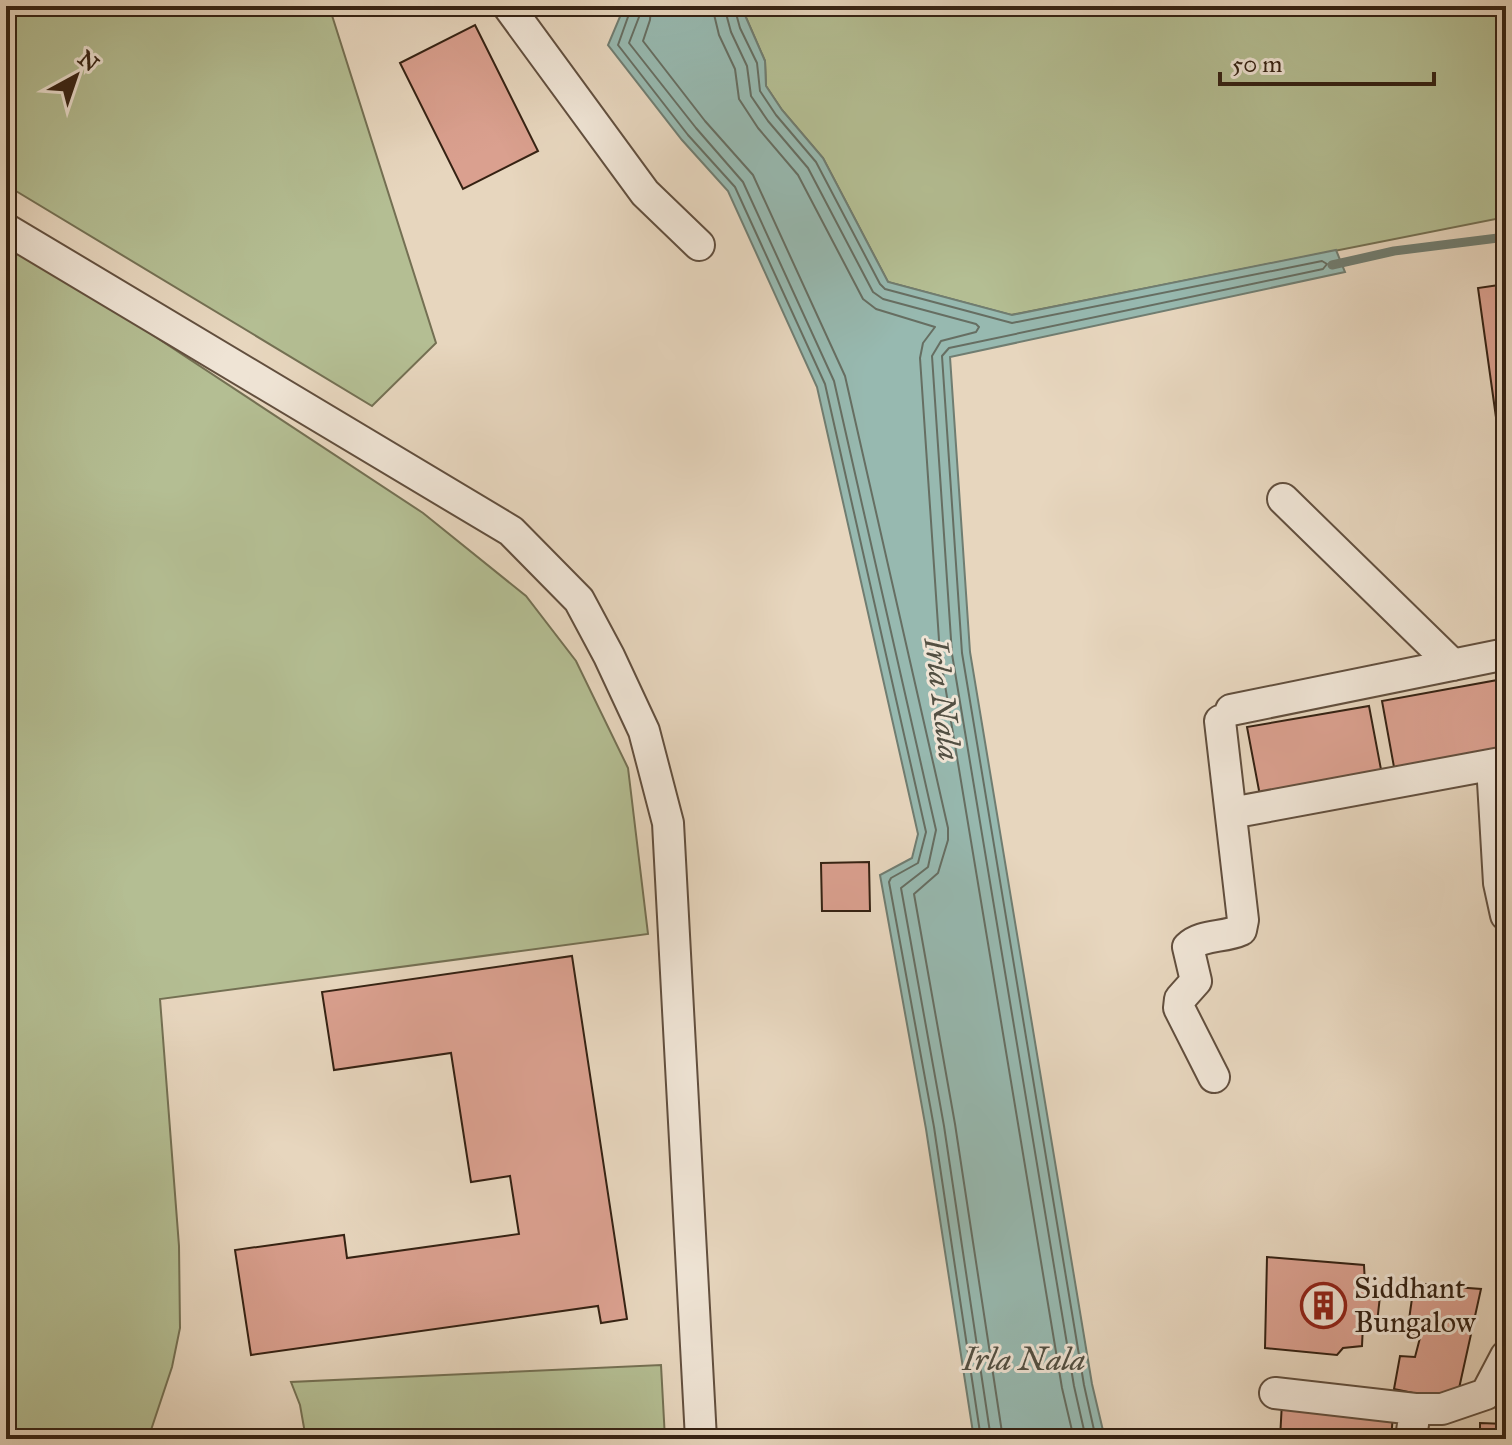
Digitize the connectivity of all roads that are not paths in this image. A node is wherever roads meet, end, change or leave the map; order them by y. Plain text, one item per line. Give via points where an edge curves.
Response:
1 (508, 6) edge
2 (6, 229) edge
3 (699, 245) dead end
4 (1283, 499) dead end
5 (1506, 654) edge
6 (1453, 665) junction
7 (1499, 764) edge
8 (1231, 813) junction
9 (1506, 915) edge
10 (1214, 1077) dead end
11 (1506, 1356) edge
12 (1275, 1393) dead end
13 (1413, 1424) edge
14 (701, 1439) edge

1 - 3 street via 645,193
2 - 14 street via 511,531 579,600 644,731 668,823
4 - 6 street
5 - 6 street
6 - 8 street via 1225,716
7 - 8 street
7 - 9 street via 1499,883
8 - 10 street via 1241,930 1188,947 1196,981 1179,1008
11 - 13 street via 1486,1394
12 - 13 street

